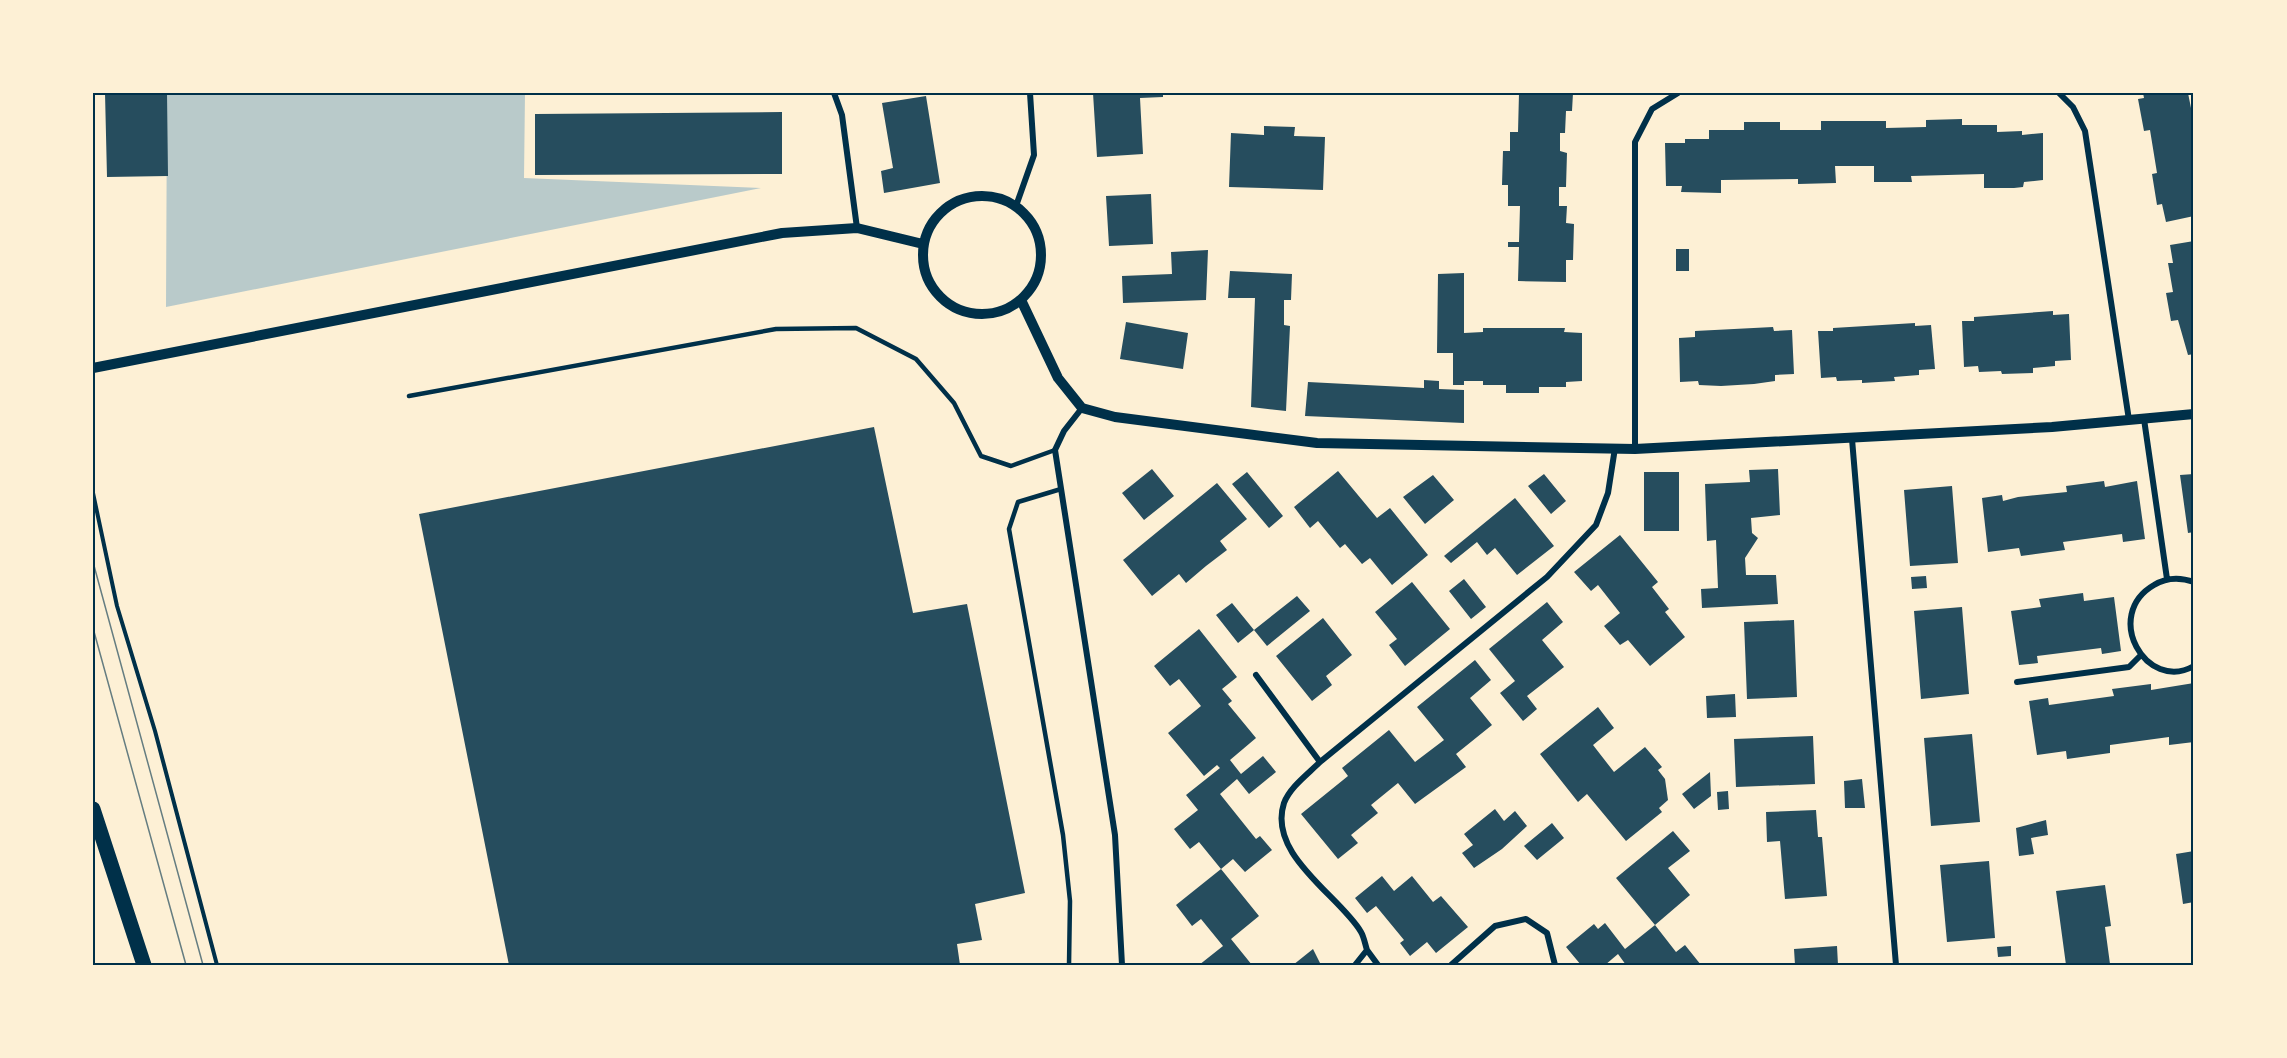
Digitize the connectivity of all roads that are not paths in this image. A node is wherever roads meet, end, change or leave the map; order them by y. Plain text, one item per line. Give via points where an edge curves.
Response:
1 (834, 93) edge
2 (1030, 93) edge
3 (1678, 93) edge
4 (2059, 93) edge
5 (1016, 206) junction
6 (857, 228) junction
7 (923, 244) junction
8 (1021, 300) junction
9 (93, 368) edge
10 (409, 396) dead end
11 (1082, 408) junction
12 (2194, 414) edge
13 (2144, 419) junction
14 (2129, 420) junction
15 (1852, 439) junction
16 (1615, 448) junction
17 (1635, 449) junction
18 (1054, 450) junction
19 (1061, 489) junction
20 (2168, 579) junction
21 (2194, 582) edge
22 (2140, 655) junction
23 (2194, 666) edge
24 (1256, 675) dead end
25 (2017, 682) dead end
26 (1320, 762) junction
27 (94, 811) edge
28 (1367, 950) junction
29 (144, 965) edge
30 (1069, 965) edge
31 (1122, 965) edge
32 (1356, 965) edge
33 (1378, 965) edge
34 (1452, 965) edge
35 (1555, 965) edge
36 (1896, 965) edge

1 - 6 street via 842,115
2 - 5 street via 1035,155
3 - 17 street via 1652,108 1635,142
4 - 14 street via 2073,107 2085,131
5 - 7 street via 978,195 959,200 942,211
5 - 8 street via 1038,234 1041,252 1032,286
6 - 7 street
6 - 9 street via 782,233
7 - 8 street via 928,280 938,295 953,306 987,314
8 - 11 street via 1058,378
10 - 18 lane via 776,329 856,328 916,359 954,403 981,456 1011,466
11 - 16 street via 1115,417 1317,443
11 - 18 street
12 - 13 street
13 - 14 street
13 - 20 street
14 - 15 street
15 - 17 street
15 - 36 street
16 - 17 street
16 - 26 street via 1608,494 1596,525 1547,577
18 - 19 street
19 - 30 lane via 1018,502 1009,529 1063,835 1070,901
19 - 31 street via 1115,835
20 - 21 street
20 - 22 street via 2144,590 2134,603 2129,620 2132,641
22 - 23 street via 2168,670
22 - 25 street via 2129,667
24 - 26 street
26 - 28 street via 1292,789 1284,805 1284,832 1296,860 1362,932
27 - 29 main road
28 - 32 street
28 - 33 street
34 - 35 street via 1495,926 1526,919 1547,933

